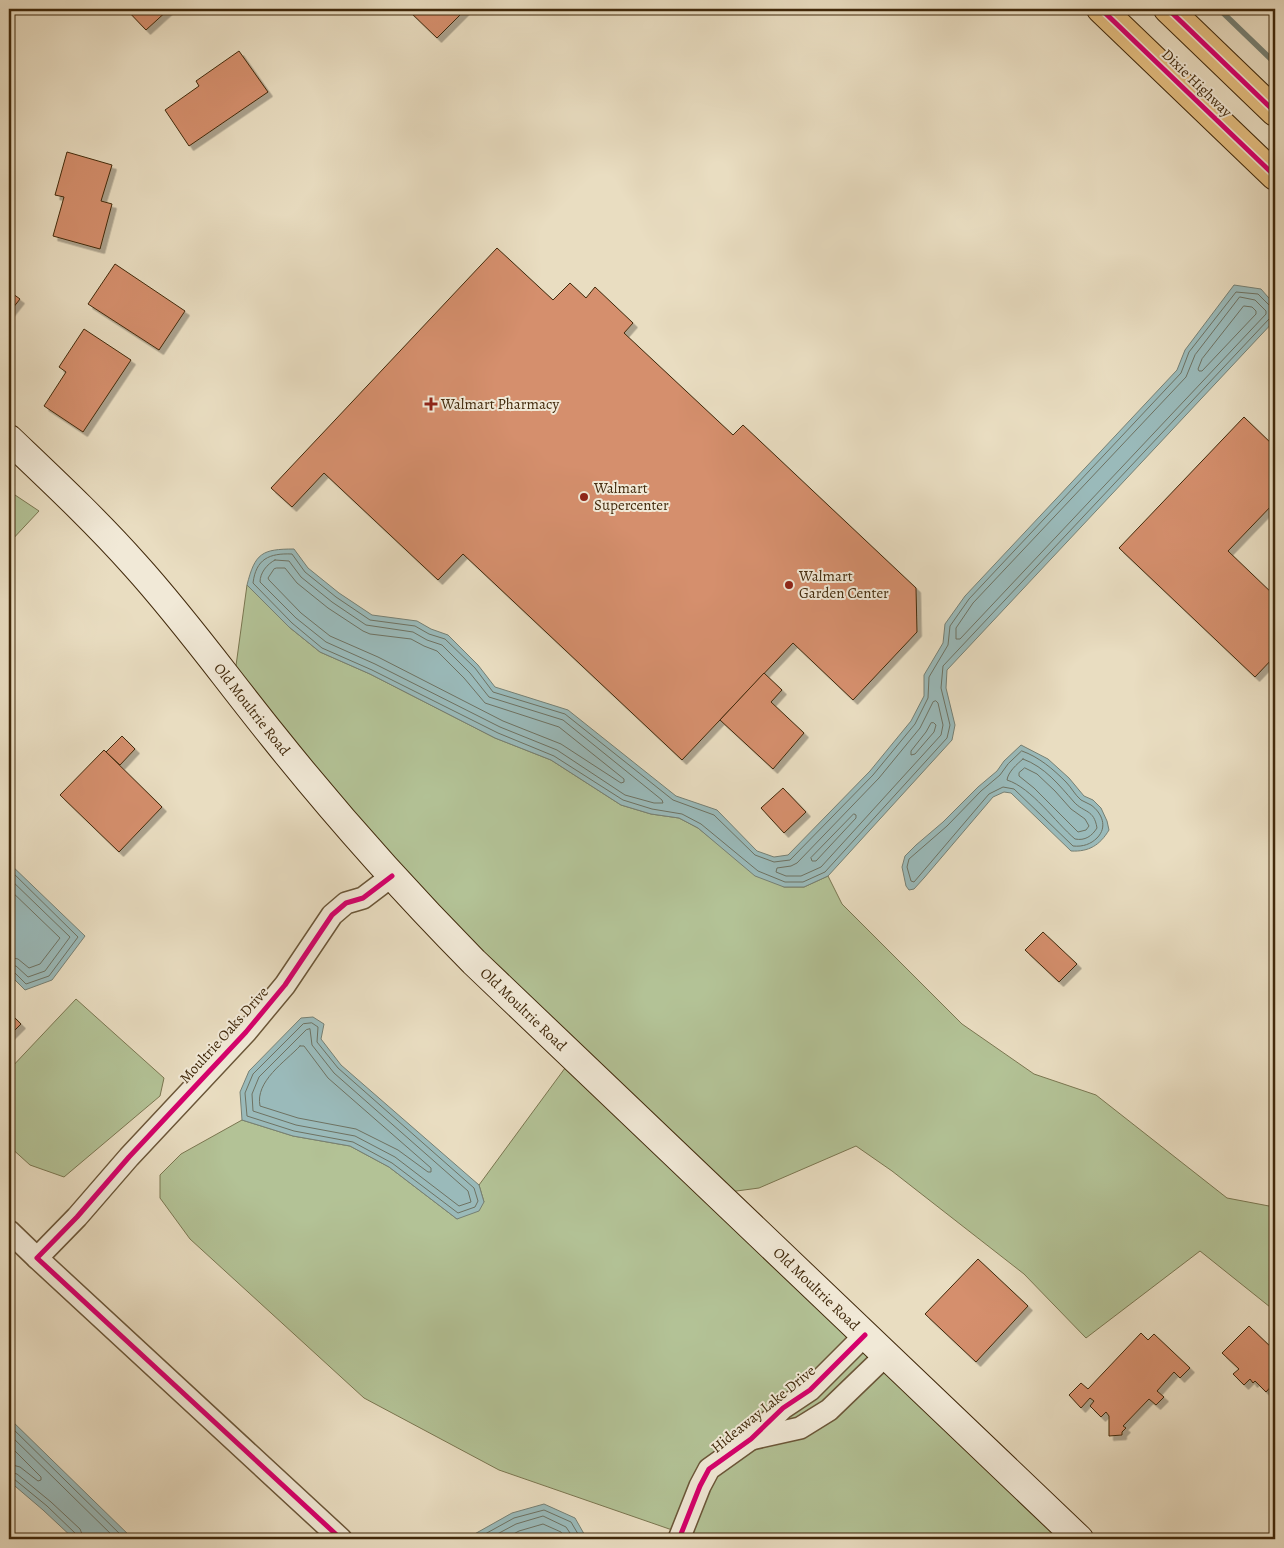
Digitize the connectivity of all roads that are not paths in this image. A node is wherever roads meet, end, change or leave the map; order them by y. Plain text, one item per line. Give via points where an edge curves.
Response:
1 (1101, 9) edge
2 (1168, 9) edge
3 (1275, 112) edge
4 (1275, 176) edge
5 (9, 439) edge
6 (392, 876) junction
7 (9, 1231) edge
8 (37, 1258) junction
9 (865, 1335) junction
10 (886, 1354) junction
11 (751, 1439) junction
12 (342, 1539) edge
13 (679, 1539) edge
14 (1079, 1539) edge

1 - 4 main road, Dixie Highway
2 - 3 main road
5 - 6 main road, Old Moultrie Road via 135,565
6 - 8 street, Moultrie Oaks Drive via 363,898 346,903 332,915 266,1008
6 - 9 main road, Old Moultrie Road via 474,962
7 - 8 street
8 - 12 street
9 - 10 main road, Old Moultrie Road
9 - 11 street, Hideaway Lake Drive via 810,1390 783,1408
10 - 11 street, Hideaway Lake Drive via 829,1410 800,1428
10 - 14 main road, Old Moultrie Road
11 - 13 street, Hideaway Lake Drive via 709,1469

